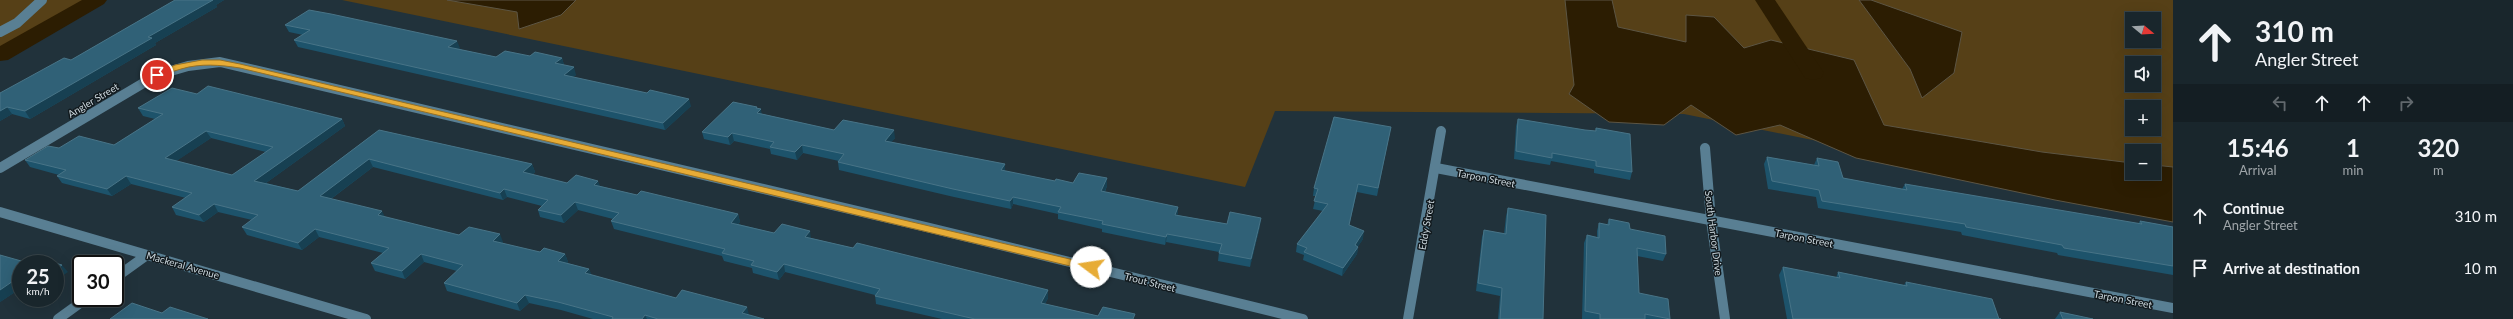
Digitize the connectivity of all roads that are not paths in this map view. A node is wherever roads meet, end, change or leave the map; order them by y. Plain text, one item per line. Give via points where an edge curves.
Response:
1 (42, 0) edge
2 (0, 32) edge
3 (202, 62) joint
4 (1441, 131) dead end
5 (1704, 148) dead end
6 (0, 168) edge
7 (1436, 168) junction
8 (0, 212) edge
9 (1711, 220) junction
10 (147, 255) junction
11 (124, 272) edge
12 (75, 307) edge
13 (2173, 308) edge
14 (58, 319) edge
15 (366, 319) edge
16 (1303, 319) edge
17 (1408, 319) edge
18 (1725, 319) edge

1 - 2 street via 17,23
3 - 6 street, Angler Street via 157,75
3 - 16 street, Trout Street via 220,62 263,71 926,226
4 - 7 street, Eddy Street
5 - 9 street, South Harbor Drive
7 - 9 street, Tarpon Street
7 - 17 street, Eddy Street
8 - 10 street, Mackeral Avenue
9 - 13 street, Tarpon Street
9 - 18 street, South Harbor Drive
10 - 11 street
10 - 15 street, Mackeral Avenue
12 - 14 street

